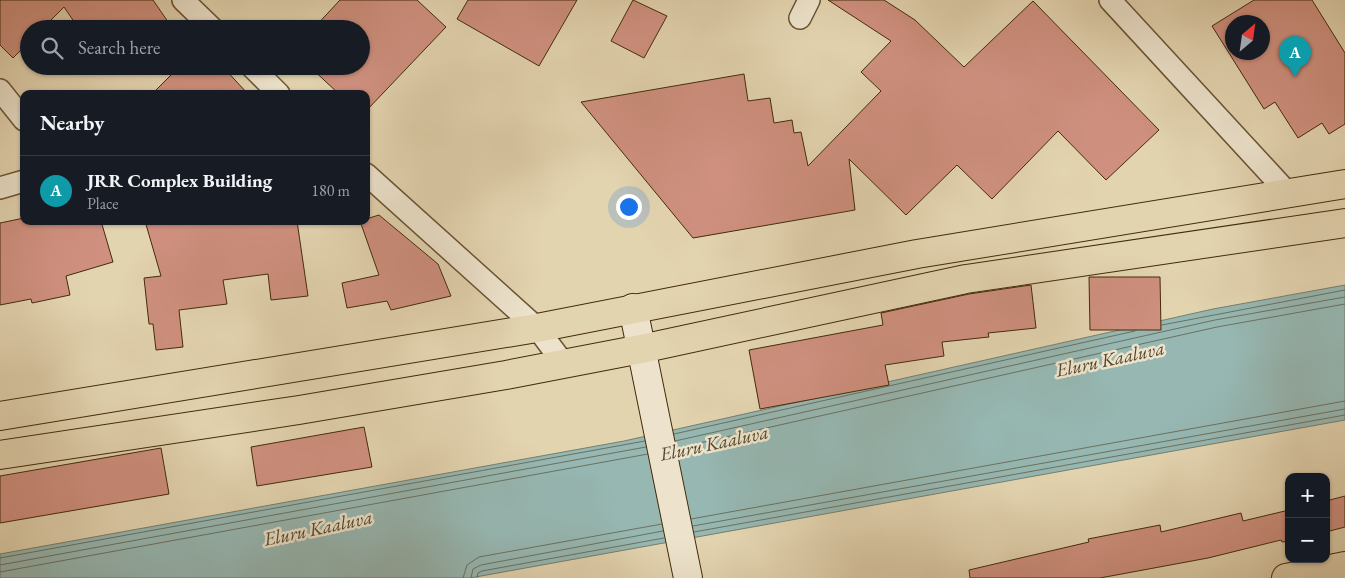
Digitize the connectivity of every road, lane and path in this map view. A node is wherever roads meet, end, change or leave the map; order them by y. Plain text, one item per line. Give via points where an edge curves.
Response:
1 (183, 0) edge
2 (1110, 0) edge
3 (203, 20) edge
4 (260, 75) edge
5 (0, 90) edge
6 (275, 90) edge
7 (20, 115) edge
8 (370, 178) edge
9 (20, 182) edge
10 (1345, 184) edge
11 (0, 188) edge
12 (1287, 192) junction
13 (1345, 223) edge
14 (633, 308) junction
15 (537, 328) junction
16 (641, 349) junction
17 (564, 364) junction
18 (0, 416) edge
19 (0, 455) edge
20 (1345, 566) edge
21 (688, 578) edge
22 (1286, 578) edge

1 - 3 street
2 - 12 street
4 - 6 street
5 - 7 street
8 - 15 street
9 - 11 street
10 - 12 main road
12 - 14 main road via 917,254
13 - 16 main road via 966,280
14 - 15 main road
14 - 16 street
15 - 17 street
15 - 18 main road
16 - 17 main road
16 - 21 street
17 - 19 main road via 299,410
20 - 22 main road

